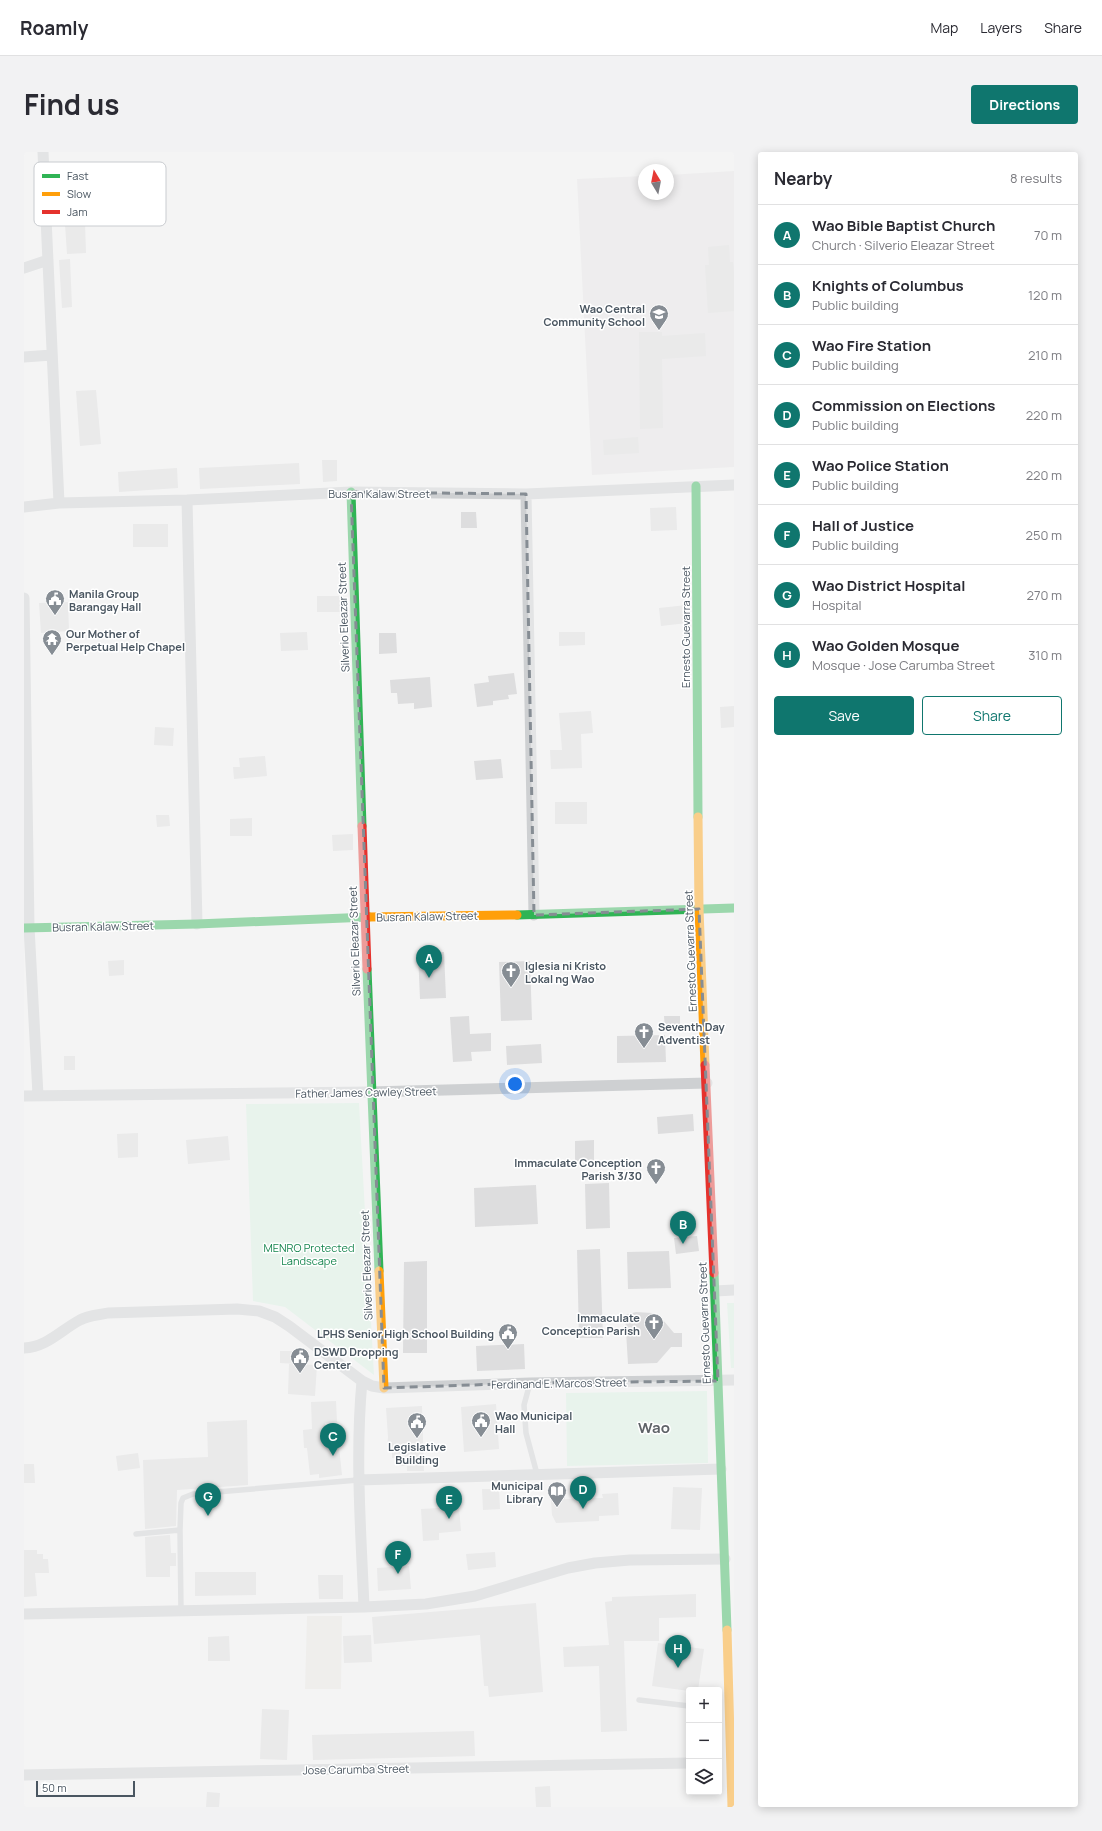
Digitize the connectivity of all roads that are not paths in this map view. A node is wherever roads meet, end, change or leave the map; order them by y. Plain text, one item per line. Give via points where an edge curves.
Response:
1 (43, 152) edge
2 (43, 162) edge
3 (46, 226) edge
4 (48, 260) junction
5 (24, 268) edge
6 (52, 355) junction
7 (24, 357) edge
8 (734, 485) edge
9 (696, 486) junction
10 (351, 492) junction
11 (526, 494) junction
12 (187, 500) junction
13 (59, 503) junction
14 (24, 507) edge
15 (24, 598) edge
16 (734, 908) edge
17 (699, 909) junction
18 (534, 915) junction
19 (365, 917) junction
20 (197, 924) junction
21 (26, 928) edge
22 (707, 1083) junction
23 (371, 1092) junction
24 (38, 1095) junction
25 (24, 1096) edge
26 (734, 1290) edge
27 (715, 1291) junction
28 (24, 1348) edge
29 (734, 1380) edge
30 (718, 1381) junction
31 (362, 1382) junction
32 (530, 1382) junction
33 (384, 1388) junction
34 (721, 1470) junction
35 (537, 1474) junction
36 (358, 1480) junction
37 (180, 1530) junction
38 (136, 1534) dead end
39 (725, 1559) junction
40 (364, 1607) junction
41 (181, 1611) junction
42 (24, 1614) edge
43 (639, 1700) dead end
44 (686, 1706) edge
45 (686, 1763) edge
46 (732, 1763) edge
47 (24, 1775) edge
48 (732, 1807) edge

1 - 2 street
3 - 4 street
4 - 5 street
4 - 6 street
6 - 7 street
6 - 13 street
8 - 9 street, Busran Kalaw Street
9 - 11 street, Busran Kalaw Street
9 - 17 street, Ernesto Guevarra Street
10 - 11 street, Busran Kalaw Street
10 - 12 street, Busran Kalaw Street
10 - 19 street, Silverio Eleazar Street
11 - 18 street
12 - 13 street, Busran Kalaw Street
12 - 20 street
13 - 14 street, Busran Kalaw Street
15 - 21 street
16 - 17 street, Busran Kalaw Street
17 - 18 street, Busran Kalaw Street
17 - 22 street, Ernesto Guevarra Street
18 - 19 street, Busran Kalaw Street
19 - 20 street, Busran Kalaw Street
19 - 23 street, Silverio Eleazar Street
20 - 21 street, Busran Kalaw Street
21 - 24 street
22 - 23 street, Father James Cawley Street
22 - 27 street, Ernesto Guevarra Street
23 - 24 street, Father James Cawley Street
23 - 33 street, Silverio Eleazar Street
24 - 25 street, Father James Cawley Street
26 - 27 street
27 - 30 street, Ernesto Guevarra Street
28 - 31 street via 48,1342 81,1319 108,1313 237,1309 259,1311 275,1317 302,1335
29 - 30 street, Ferdinand E. Marcos Street
30 - 32 street, Ferdinand E. Marcos Street
30 - 34 street, Ernesto Guevarra Street
31 - 33 street, Ferdinand E. Marcos Street
31 - 36 street via 358,1423
32 - 33 street, Ferdinand E. Marcos Street
32 - 35 lane via 524,1405 526,1433
34 - 35 street
34 - 39 street, Ernesto Guevarra Street
35 - 36 street
36 - 37 lane via 193,1494 183,1498 181,1503
36 - 40 street
37 - 38 lane
37 - 41 lane
39 - 40 street via 596,1563 568,1568 476,1596 450,1601
39 - 46 street, Ernesto Guevarra Street via 727,1710
40 - 41 street
41 - 42 street
43 - 44 lane
45 - 47 street, Jose Carumba Street
46 - 48 street, Ernesto Guevarra Street

